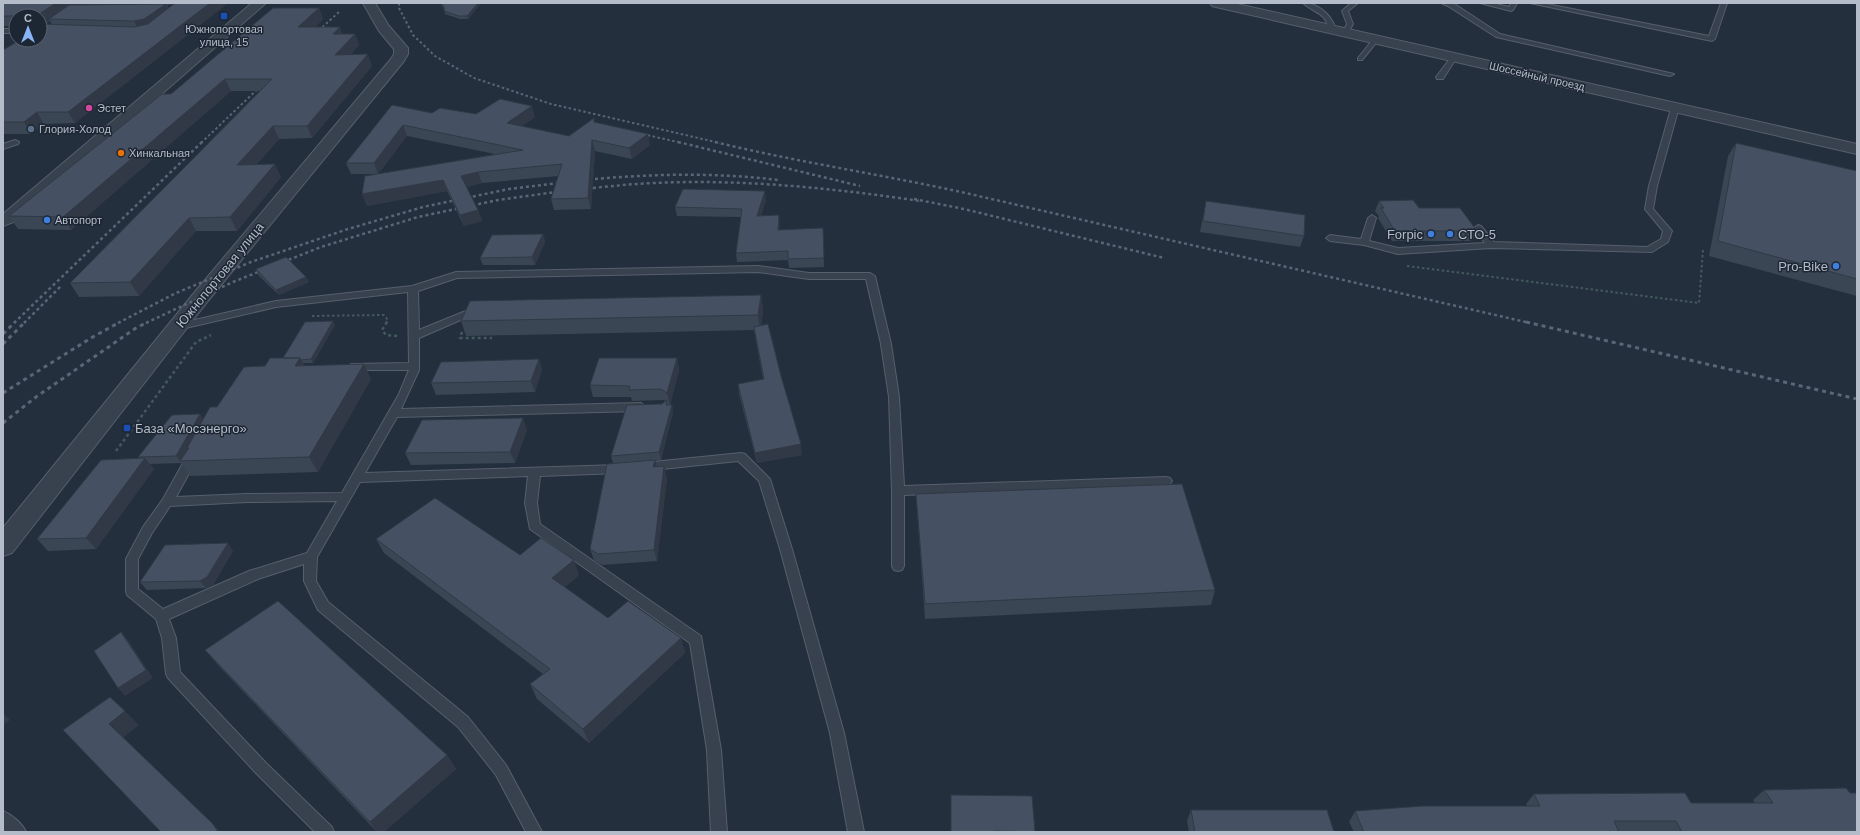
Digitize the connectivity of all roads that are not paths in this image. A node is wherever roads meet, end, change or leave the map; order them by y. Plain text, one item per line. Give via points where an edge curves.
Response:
1 (260, 3) edge
2 (369, 3) edge
3 (1306, 3) edge
4 (1355, 3) edge
5 (1444, 3) edge
6 (1483, 3) edge
7 (1514, 3) edge
8 (1533, 3) edge
9 (1724, 3) edge
10 (1224, 4) edge
11 (1330, 28) junction
12 (1346, 32) junction
13 (1376, 39) junction
14 (1454, 57) junction
15 (1360, 59) dead end
16 (1670, 74) dead end
17 (1440, 77) dead end
18 (1675, 107) junction
19 (3, 142) edge
20 (3, 147) edge
21 (1857, 149) edge
22 (1372, 218) dead end
23 (3, 221) edge
24 (1478, 228) dead end
25 (1330, 238) dead end
26 (1364, 242) junction
27 (1491, 245) junction
28 (412, 289) junction
29 (483, 308) edge
30 (177, 327) junction
31 (414, 336) junction
32 (414, 366) junction
33 (344, 368) edge
34 (656, 406) edge
35 (394, 413) junction
36 (199, 444) edge
37 (534, 473) junction
38 (356, 478) junction
39 (1166, 480) dead end
40 (898, 491) junction
41 (345, 498) junction
42 (166, 502) junction
43 (3, 546) edge
44 (311, 557) junction
45 (898, 566) dead end
46 (162, 616) junction
47 (3, 819) edge
48 (18, 832) edge
49 (326, 832) edge
50 (534, 832) edge
51 (719, 832) edge
52 (856, 832) edge

1 - 23 street
2 - 30 street, Южнопортовая улица via 384,28 401,48 401,54
3 - 11 lane via 1328,17 1332,27
4 - 12 lane via 1345,11 1350,24
5 - 16 lane via 1450,4 1498,36
6 - 7 lane via 1510,9
8 - 9 lane via 1712,39
10 - 11 street, Шоссейный проезд
11 - 12 street, Шоссейный проезд
12 - 13 street, Шоссейный проезд
13 - 14 street, Шоссейный проезд
13 - 15 lane
14 - 17 lane
14 - 18 street, Шоссейный проезд
18 - 21 street, Шоссейный проезд
18 - 27 lane via 1649,209 1668,231 1664,240 1649,250
19 - 20 lane via 15,142
22 - 26 lane
24 - 27 lane
25 - 26 lane
26 - 27 lane via 1398,251
28 - 30 lane via 276,304
28 - 31 lane
28 - 40 lane via 456,275 758,269 809,276 870,276 886,344 894,397
29 - 31 lane
30 - 43 street, Южнопортовая улица
31 - 32 lane
32 - 33 lane
32 - 35 lane
34 - 35 lane
35 - 38 lane
36 - 42 lane
37 - 38 lane
37 - 51 lane via 531,502 534,526 696,640 714,750
37 - 52 lane via 631,468 741,457 764,478 837,733
38 - 41 lane
39 - 40 lane
40 - 45 lane
41 - 42 lane via 248,498
41 - 44 lane
42 - 46 lane via 132,559 132,591
44 - 46 lane via 254,575
44 - 50 lane via 310,581 323,606 463,722 501,770
46 - 49 lane via 169,638 173,674 261,768
47 - 48 lane

